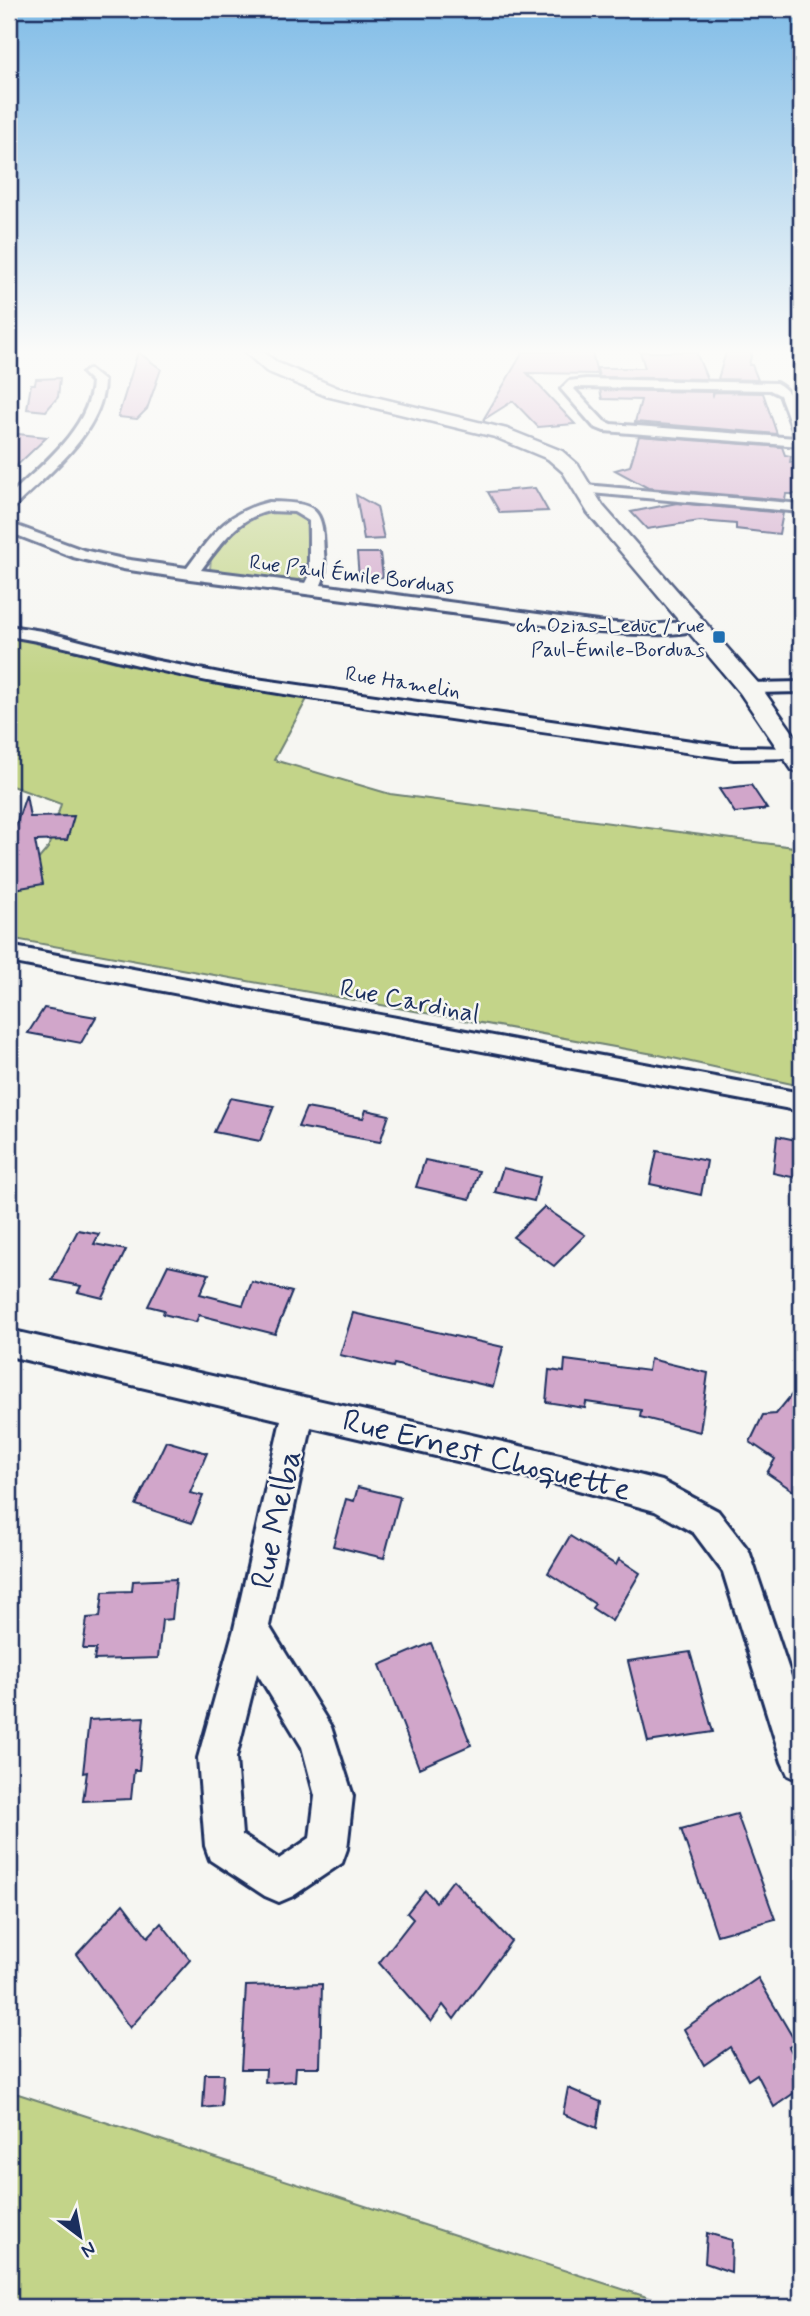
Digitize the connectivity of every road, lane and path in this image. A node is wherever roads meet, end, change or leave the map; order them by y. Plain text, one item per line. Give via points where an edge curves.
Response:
1 (54, 460) edge
2 (561, 460) edge
3 (584, 489) junction
4 (9, 504) edge
5 (801, 508) edge
6 (9, 527) edge
7 (190, 574) junction
8 (311, 589) junction
9 (695, 626) junction
10 (9, 631) edge
11 (801, 687) edge
12 (748, 688) junction
13 (798, 759) edge
14 (9, 954) edge
15 (801, 1102) edge
16 (9, 1343) edge
17 (299, 1409) junction
18 (251, 1629) junction
19 (801, 1762) edge

1 - 4 street
2 - 3 street
3 - 5 street
3 - 9 street via 595,509
6 - 7 street, Rue Paul Émile Borduas via 88,557
7 - 8 street, Rue Paul Émile Borduas
7 - 8 street via 240,515 258,508 286,507 306,512 316,521 317,577
8 - 9 street, Rue Paul Émile Borduas via 605,628
9 - 12 street
10 - 13 street, Rue Hamelin via 225,679
11 - 12 street
12 - 13 street
14 - 15 street, Rue Cardinal
16 - 17 street, Rue Ernest Choquette
17 - 18 street, Rue Melba
17 - 19 street, Rue Ernest Choquette via 662,1497 706,1522 737,1563
18 - 18 street, Rue Melba via 217,1758 224,1846 279,1882 328,1849 334,1796 318,1740

